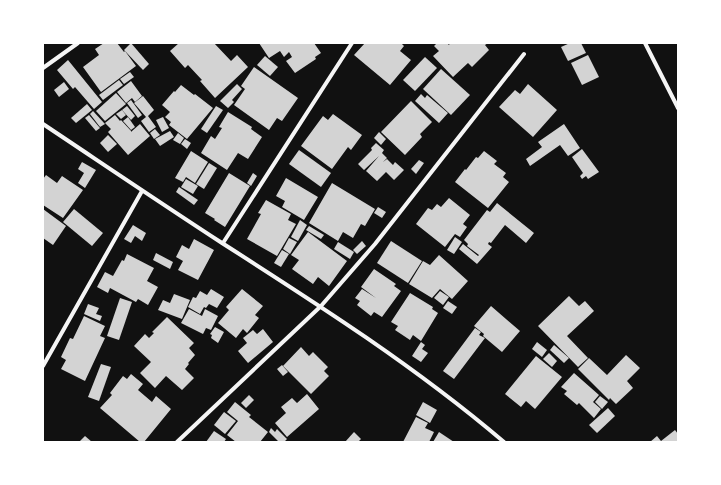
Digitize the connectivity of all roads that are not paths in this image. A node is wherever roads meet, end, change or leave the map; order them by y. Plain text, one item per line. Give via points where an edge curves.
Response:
1 (78, 43) edge
2 (352, 43) edge
3 (645, 43) edge
4 (524, 54) dead end
5 (43, 68) edge
6 (678, 108) edge
7 (43, 124) edge
8 (142, 191) junction
9 (223, 243) junction
10 (321, 306) junction
11 (43, 366) edge
12 (177, 442) edge
13 (504, 442) edge

1 - 5 street
2 - 9 street
3 - 6 street
4 - 10 street via 375,244
7 - 8 street
8 - 9 street
8 - 11 street
9 - 10 street
10 - 12 street
10 - 13 street via 431,383

